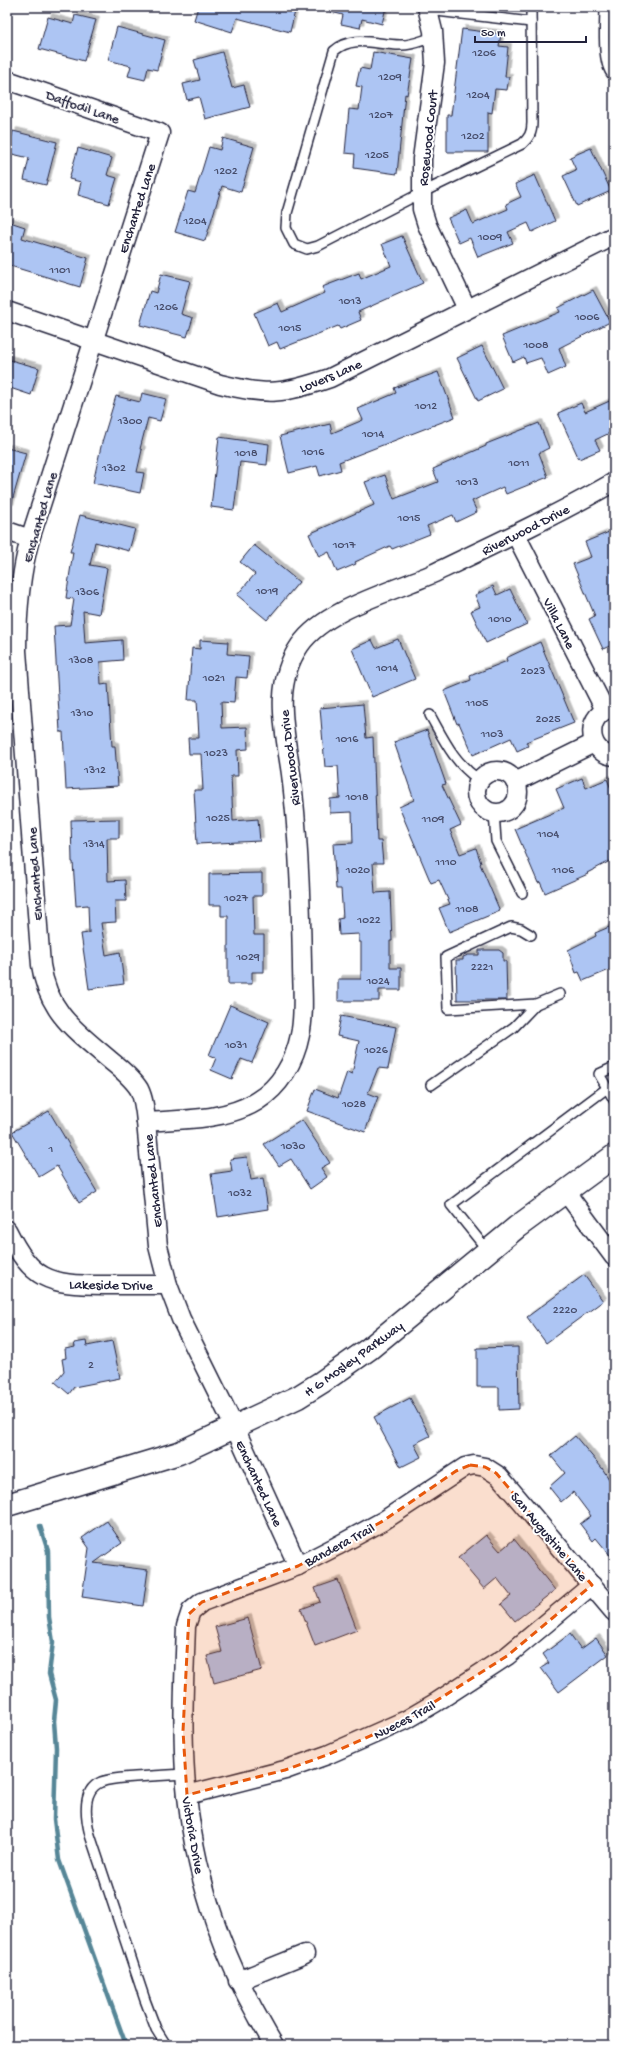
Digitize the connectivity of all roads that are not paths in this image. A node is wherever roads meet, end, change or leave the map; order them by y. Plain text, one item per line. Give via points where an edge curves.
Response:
1 (532, 7) edge
2 (605, 7) edge
3 (428, 9) edge
4 (532, 22) junction
5 (434, 37) junction
6 (614, 76) edge
7 (7, 80) edge
8 (160, 133) joint
9 (421, 193) junction
10 (614, 236) edge
11 (467, 309) junction
12 (7, 311) edge
13 (94, 341) junction
14 (614, 482) edge
15 (7, 531) edge
16 (516, 535) junction
17 (30, 539) junction
18 (609, 709) edge
19 (430, 715) dead end
20 (15, 733) edge
21 (594, 743) junction
22 (614, 756) edge
23 (479, 780) junction
24 (515, 782) junction
25 (494, 812) junction
26 (522, 893) dead end
27 (531, 935) dead end
28 (560, 994) dead end
29 (536, 1004) junction
30 (614, 1067) edge
31 (431, 1085) dead end
32 (606, 1089) junction
33 (614, 1100) edge
34 (146, 1122) junction
35 (614, 1156) edge
36 (565, 1191) junction
37 (7, 1230) edge
38 (488, 1251) junction
39 (614, 1257) edge
40 (168, 1285) junction
41 (235, 1428) junction
42 (481, 1466) joint
43 (7, 1504) edge
44 (298, 1566) junction
45 (592, 1585) junction
46 (191, 1611) joint
47 (614, 1612) edge
48 (185, 1774) junction
49 (187, 1795) junction
50 (305, 1954) dead end
51 (238, 1981) junction
52 (166, 2045) edge
53 (274, 2045) edge

1 - 4 lane
2 - 6 lane via 606,62
3 - 4 lane
3 - 5 street, Rosewood Court
4 - 9 lane via 530,136 522,144
5 - 9 street, Rosewood Court via 435,63 422,159
5 - 9 lane via 401,46 353,41 334,50 289,204 288,234 294,244 307,249 313,248
7 - 8 street, Daffodil Lane
8 - 13 street, Enchanted Lane
9 - 11 street, Rosewood Court via 427,225
10 - 11 street, Lovers Lane
11 - 13 street, Lovers Lane via 330,378 289,391 273,393 246,391 220,384
12 - 13 street, Lovers Lane
13 - 17 street, Enchanted Lane
14 - 16 street, Riverwood Drive
15 - 17 street
16 - 18 street, Villa Lane
16 - 34 street, Riverwood Drive via 424,578 339,613 318,626 300,644 288,667 282,700 296,819 301,914 302,1024 296,1053 277,1084 251,1105 214,1116
17 - 20 street, Enchanted Lane via 17,618
18 - 21 street via 594,721
19 - 23 lane via 452,754
20 - 34 street, Enchanted Lane via 41,964 46,987 54,1006 68,1024 134,1082 142,1098
21 - 22 street via 605,754
21 - 24 street
23 - 24 street via 489,773 501,772 512,777
23 - 25 street via 477,797 483,807
24 - 25 street via 517,795 512,806
25 - 26 lane via 496,841
27 - 29 lane via 512,927 446,957 448,1009
28 - 29 lane
29 - 31 lane via 514,1027
30 - 32 lane via 599,1074
32 - 33 lane
32 - 38 lane via 451,1205
34 - 40 street, Enchanted Lane via 158,1246
35 - 36 main road, H G Mosley Parkway
36 - 38 main road, H G Mosley Parkway
36 - 39 street
37 - 40 street, Lakeside Drive via 31,1267 56,1282 77,1285
38 - 41 main road, H G Mosley Parkway via 340,1371 298,1397
40 - 41 street, Enchanted Lane via 181,1319
41 - 43 main road, H G Mosley Parkway via 179,1453
41 - 44 street, Enchanted Lane
42 - 44 street, Bandera Trail via 470,1465 461,1468 383,1521
42 - 45 street, San Augustine Lane via 489,1468 499,1476
44 - 46 street, Bandera Trail via 202,1602
45 - 47 street, San Augustine Lane
45 - 49 street, Nueces Trail via 507,1656 406,1720 297,1766
46 - 48 street, Victoria Drive via 186,1626 183,1731
48 - 49 street, Victoria Drive
48 - 52 lane via 100,1782 92,1790 87,1801 86,1817 90,1835 145,2000 156,2029
49 - 51 street, Victoria Drive via 205,1893
50 - 51 street
51 - 53 street, Victoria Drive

